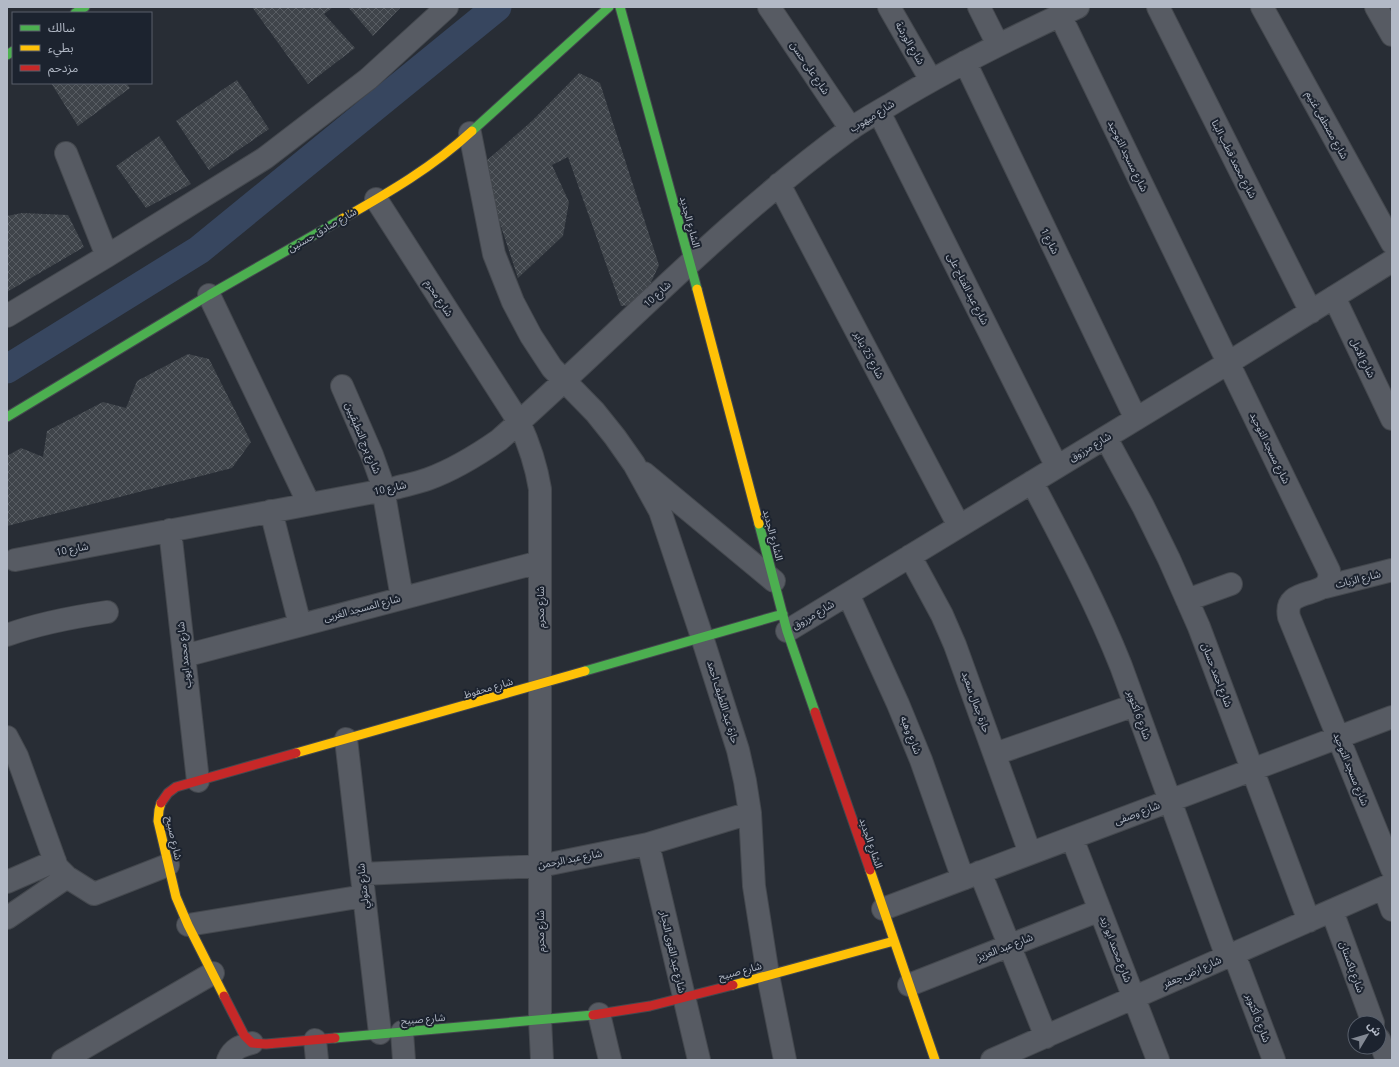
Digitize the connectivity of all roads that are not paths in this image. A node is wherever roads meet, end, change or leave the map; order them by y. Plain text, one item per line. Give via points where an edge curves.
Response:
1 (447, 7) edge
2 (609, 7) edge
3 (620, 7) edge
4 (770, 7) edge
5 (889, 7) edge
6 (979, 7) edge
7 (1158, 7) edge
8 (1262, 7) edge
9 (1376, 7) edge
10 (1069, 11) edge
11 (1392, 36) edge
12 (998, 44) junction
13 (965, 62) junction
14 (931, 80) junction
15 (879, 112) junction
16 (851, 129) junction
17 (470, 133) junction
18 (66, 153) dead end
19 (779, 184) junction
20 (376, 199) junction
21 (1392, 243) edge
22 (107, 256) junction
23 (1392, 261) edge
24 (690, 263) junction
25 (209, 295) junction
26 (1334, 297) junction
27 (1310, 312) junction
28 (7, 316) edge
29 (1228, 363) junction
30 (564, 380) junction
31 (342, 386) dead end
32 (7, 417) edge
33 (1136, 419) junction
34 (1392, 419) edge
35 (519, 422) junction
36 (1106, 438) junction
37 (634, 464) junction
38 (1057, 467) junction
39 (1032, 482) junction
40 (384, 490) junction
41 (309, 504) junction
42 (271, 511) junction
43 (959, 526) junction
44 (170, 530) junction
45 (910, 556) junction
46 (15, 560) dead end
47 (540, 562) junction
48 (1391, 572) edge
49 (774, 581) junction
50 (1231, 584) dead end
51 (1325, 587) junction
52 (848, 594) junction
53 (402, 598) junction
54 (1187, 600) junction
55 (107, 612) dead end
56 (785, 623) junction
57 (300, 625) junction
58 (7, 635) edge
59 (702, 637) junction
60 (184, 656) junction
61 (540, 684) junction
62 (1135, 705) junction
63 (1392, 717) edge
64 (7, 737) edge
65 (1338, 737) junction
66 (346, 739) junction
67 (995, 754) junction
68 (1253, 769) junction
69 (198, 781) junction
70 (1170, 800) junction
71 (750, 813) junction
72 (1072, 838) junction
73 (648, 844) junction
74 (1030, 853) junction
75 (168, 865) junction
76 (540, 866) junction
77 (61, 869) junction
78 (362, 874) junction
79 (971, 876) junction
80 (1389, 881) edge
81 (7, 882) edge
82 (364, 896) junction
83 (883, 909) junction
84 (1100, 910) junction
85 (1392, 910) edge
86 (1332, 911) junction
87 (7, 918) edge
88 (1309, 921) junction
89 (188, 925) junction
90 (894, 941) junction
91 (1009, 945) junction
92 (1230, 956) junction
93 (213, 973) junction
94 (768, 975) junction
95 (909, 985) junction
96 (1135, 997) junction
97 (683, 998) junction
98 (599, 1014) junction
99 (1370, 1015) edge
100 (540, 1019) junction
101 (402, 1032) junction
102 (380, 1033) junction
103 (252, 1044) junction
104 (1035, 1047) edge
105 (316, 1050) edge
106 (63, 1060) edge
107 (228, 1060) edge
108 (404, 1060) edge
109 (542, 1060) edge
110 (610, 1060) edge
111 (699, 1060) edge
112 (785, 1060) edge
113 (935, 1060) edge
114 (992, 1060) edge
115 (1158, 1060) edge
116 (1274, 1060) edge

1 - 22 street via 368,79 265,158
2 - 17 street, شارع صادق حسنين
3 - 24 street, الشارع الجديد
4 - 16 street, شارع على حسن
5 - 14 street, شارع الورشة
6 - 12 street
7 - 27 street, شارع محمد قطب البنا
8 - 21 street, شارع مصطفى غنيم
9 - 11 street
10 - 12 street, شارع ميهوب
10 - 29 street, شارع مسجد التوحيد
12 - 13 street, شارع ميهوب
13 - 14 street, شارع ميهوب
13 - 33 street, شارع 1
14 - 15 street, شارع ميهوب
15 - 16 street, شارع ميهوب
15 - 38 street, شارع عبد الفتاح على
16 - 19 street, شارع ميهوب
17 - 20 street, شارع صادق حسنين via 436,161
17 - 30 street, حارة عبد اللطيف احمد via 494,254 513,302 531,336 552,368
18 - 22 street
19 - 24 street, شارع ميهوب
19 - 43 street, شارع 25 يناير
20 - 25 street, شارع صادق حسنين
20 - 35 street, شارع محرم
22 - 28 street
23 - 26 street, شارع مرزوق
24 - 30 street, شارع 10
24 - 49 street, الشارع الجديد
25 - 32 street, شارع صادق حسنين
25 - 41 street
26 - 27 street, شارع مرزوق
26 - 34 street, شارع الامل
27 - 29 street, شارع مرزوق
29 - 33 street, شارع مرزوق
29 - 51 street, شارع مسجد التوحيد via 1329,571 1329,581
30 - 35 street, شارع 10
30 - 37 street, حارة عبد اللطيف احمد via 595,412
31 - 40 street, شارع برج التطبقيين
33 - 36 street, شارع مرزوق
35 - 40 street, شارع 10 via 499,440 452,469 426,480
35 - 47 street, شارع محرم via 530,445 540,489
36 - 38 street, شارع مرزوق
36 - 54 street, شارع احمد حسان via 1143,506
37 - 49 street
37 - 59 street, حارة عبد اللطيف احمد via 660,512
38 - 39 street, شارع مرزوق
39 - 43 street, شارع مرزوق
39 - 62 street, شارع 6 أكتوبر via 1107,630
40 - 41 street, شارع 10
40 - 53 street, شارع برج التطبقيين
41 - 42 street, شارع 10
42 - 44 street, شارع 10
42 - 57 street
43 - 45 street, شارع مرزوق
44 - 46 street, شارع 10
44 - 60 street, شارع محمد ايوب
45 - 52 street, شارع مرزوق
45 - 67 street, حارة جمال سعيد via 955,645
47 - 53 street, شارع المسجد الغربى
47 - 61 street, شارع محرم
48 - 51 street, شارع الزيات
49 - 56 street, الشارع الجديد
50 - 54 street
51 - 65 street, شارع مسجد التوحيد via 1295,598 1289,602 1287,609
52 - 56 street, شارع مرزوق
52 - 79 street, شارع وهبه
53 - 57 street, شارع المسجد الغربى
54 - 68 street, شارع احمد حسان
55 - 58 street via 35,625
56 - 59 street, شارع محفوظ
56 - 83 street, الشارع الجديد
57 - 60 street, شارع المسجد الغربى
59 - 61 street, شارع محفوظ
59 - 71 street, حارة عبد اللطيف احمد via 738,750
60 - 69 street, شارع محمد ايوب
61 - 66 street, شارع محفوظ
61 - 76 street, شارع محرم
62 - 67 street
62 - 70 street, شارع 6 أكتوبر
63 - 65 street, شارع وصفى
64 - 77 street via 17,756
65 - 68 street, شارع وصفى
65 - 80 street, شارع مسجد التوحيد
66 - 69 street, شارع محفوظ
66 - 78 street, شارع متولي
67 - 74 street, حارة جمال سعيد
68 - 70 street, شارع وصفى
68 - 88 street, شارع احمد حسان
69 - 75 street, شارع صبيح via 168,792 159,806 158,821
70 - 72 street, شارع وصفى
70 - 92 street, شارع 6 أكتوبر
71 - 73 street, شارع عبد الرحمن
71 - 94 street, حارة عبد اللطيف احمد via 754,886
72 - 74 street, شارع وصفى
72 - 84 street, شارع محمد ابو زيد
73 - 76 street, شارع عبد الرحمن
73 - 97 street, شارع عبد القوى النجار
74 - 79 street, شارع وصفى
75 - 77 street via 94,894
75 - 89 street, شارع صبيح via 176,897
76 - 78 street, شارع عبد الرحمن
76 - 100 street, شارع محرم
77 - 81 street
77 - 87 street
78 - 82 street, شارع متولي
79 - 83 street, شارع وصفى
79 - 91 street, شارع وهبه
80 - 85 street, شارع مسجد التوحيد
80 - 86 street, شارع ارض جعفر
82 - 89 street
82 - 102 street, شارع متولي
83 - 90 street, الشارع الجديد
84 - 91 street, شارع عبد العزيز
84 - 96 street, شارع محمد ابو زيد
86 - 88 street, شارع ارض جعفر
86 - 99 street, شارع باكستان
88 - 92 street, شارع ارض جعفر
89 - 93 street, شارع صبيح
90 - 94 street, شارع صبيح
90 - 95 street, الشارع الجديد
91 - 95 street, شارع عبد العزيز
91 - 104 street, شارع وهبه
92 - 96 street, شارع ارض جعفر
92 - 116 street, شارع 6 أكتوبر
93 - 103 street, شارع صبيح via 244,1035
93 - 106 street
94 - 97 street, شارع صبيح
94 - 112 street, حارة عبد اللطيف احمد
95 - 113 street, الشارع الجديد
96 - 104 street, شارع ارض جعفر
96 - 115 street, شارع محمد ابو زيد
97 - 98 street, شارع صبيح
97 - 111 street, شارع عبد القوى النجار
98 - 100 street, شارع صبيح
98 - 110 street
100 - 101 street, شارع صبيح
100 - 109 street, شارع محرم
101 - 102 street, شارع صبيح
101 - 108 street
102 - 105 street, شارع صبيح
103 - 105 street, شارع صبيح
103 - 107 street via 238,1047
104 - 114 street, شارع ارض جعفر

